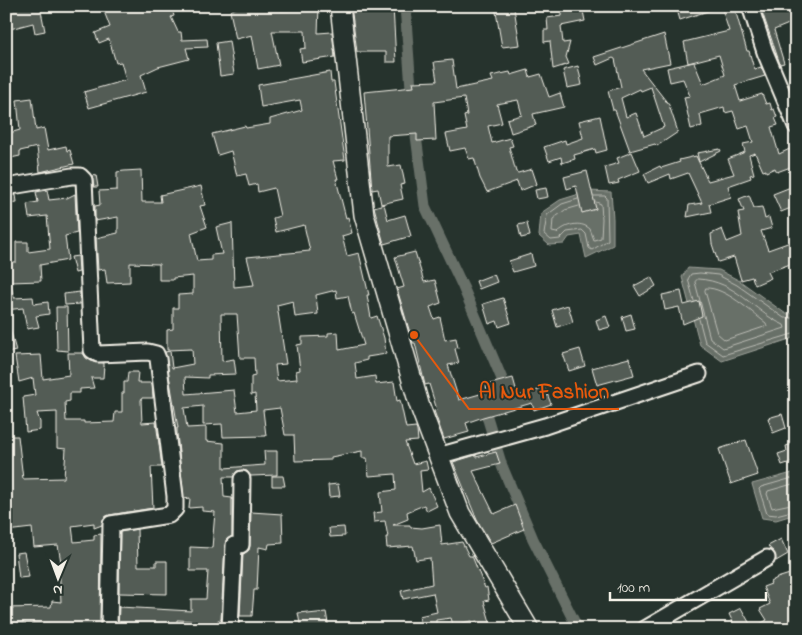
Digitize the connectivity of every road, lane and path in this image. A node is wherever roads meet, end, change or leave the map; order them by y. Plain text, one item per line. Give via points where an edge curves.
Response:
1 (340, 6) edge
2 (750, 6) edge
3 (796, 126) edge
4 (6, 187) edge
5 (699, 374) dead end
6 (438, 456) junction
7 (242, 478) dead end
8 (767, 558) dead end
9 (109, 629) edge
10 (230, 629) edge
11 (529, 629) edge
12 (644, 629) edge

1 - 6 main road via 364,215 419,404
2 - 3 street
4 - 9 street via 72,176 80,176 84,180 92,350 98,354 148,352 156,354 158,359 175,509 169,515 111,524
5 - 6 street via 607,406
6 - 11 main road via 460,513
7 - 10 street via 241,545 234,545
8 - 12 street

